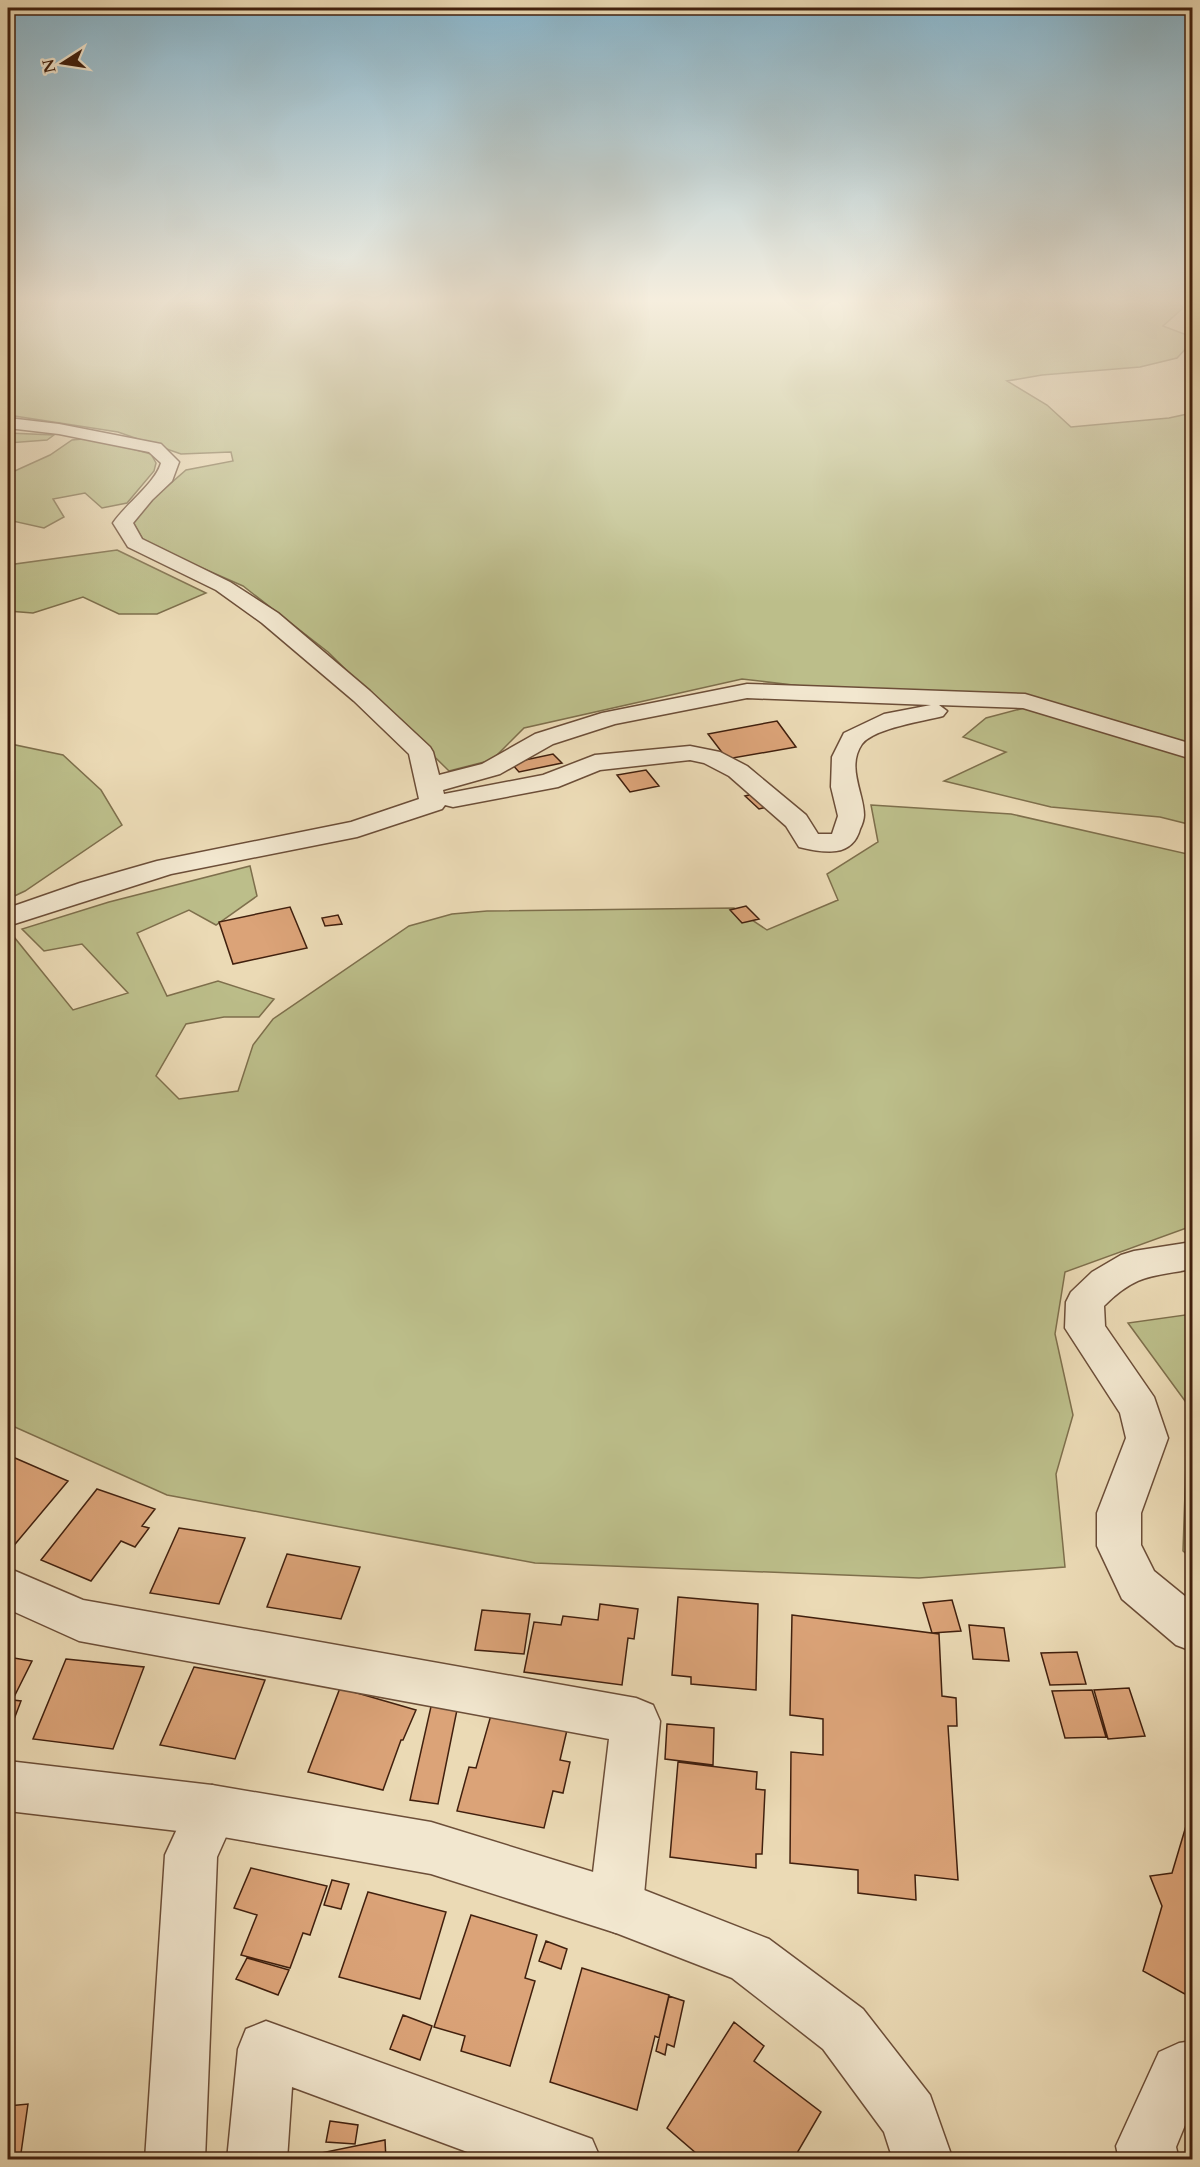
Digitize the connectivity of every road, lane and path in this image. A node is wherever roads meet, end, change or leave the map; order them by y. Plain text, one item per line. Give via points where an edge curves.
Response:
1 (8, 423) edge
2 (990, 700) junction
3 (1192, 752) edge
4 (431, 794) junction
5 (8, 917) edge
6 (1192, 1256) edge
7 (8, 1588) edge
8 (1192, 1630) edge
9 (8, 1786) edge
10 (212, 1810) junction
11 (616, 1906) junction
12 (1192, 2070) edge
13 (175, 2160) edge
14 (257, 2160) edge
15 (571, 2160) edge
16 (923, 2160) edge
17 (1149, 2160) edge

1 - 4 street via 155,448 170,462 166,477 123,524 135,543 223,586 270,618 362,696 422,752
2 - 3 street via 1026,701
2 - 4 street via 747,692 610,718 544,739 491,769
2 - 4 street via 892,719 853,738 844,757 844,787 851,816 844,839 831,844 809,841 797,821 738,771 711,756 690,753 595,763 549,782
4 - 5 street via 357,829 167,867
6 - 8 street via 1134,1264 1105,1282 1085,1302 1085,1328 1139,1409 1146,1438 1119,1513 1119,1546 1138,1585
7 - 11 street via 79,1620 636,1721
9 - 10 street
10 - 11 street via 431,1848
10 - 13 street via 191,1855
11 - 16 street via 750,1958 843,2029 909,2116
12 - 17 street via 1179,2072 1146,2146
14 - 15 street via 266,2049

